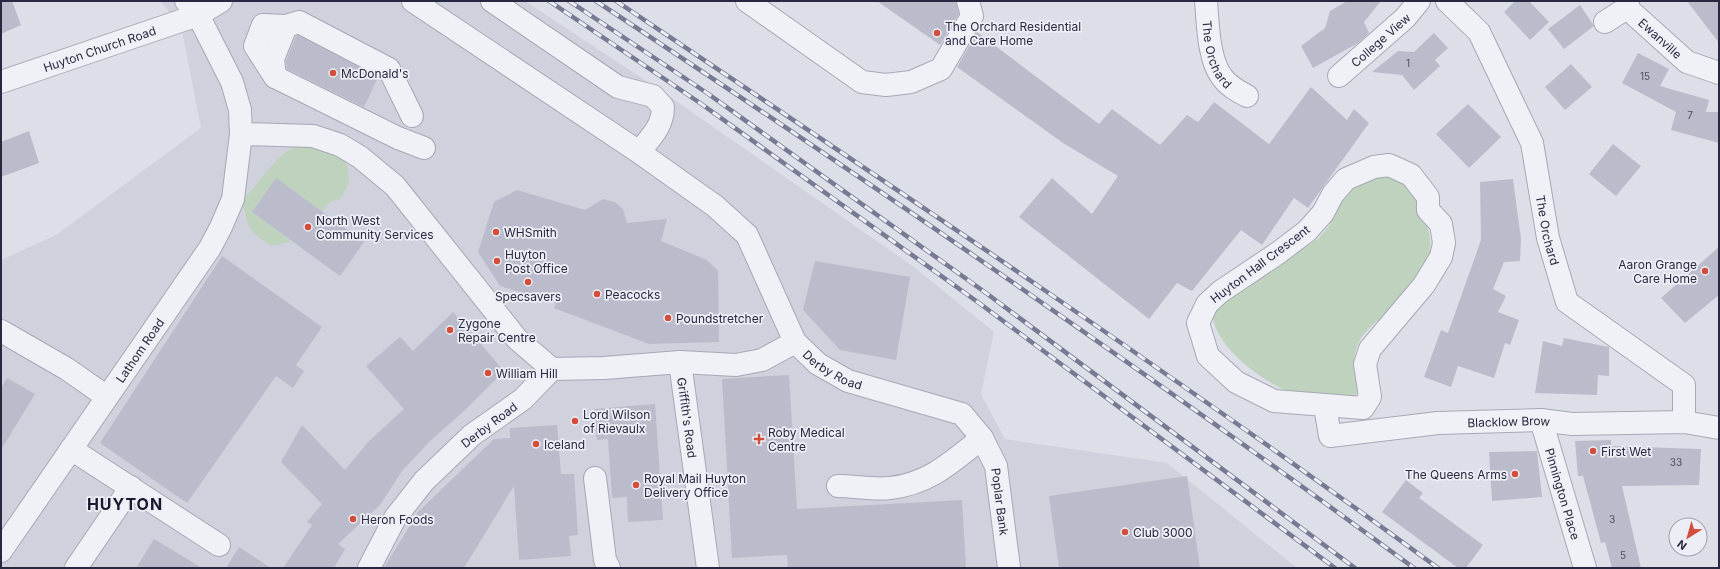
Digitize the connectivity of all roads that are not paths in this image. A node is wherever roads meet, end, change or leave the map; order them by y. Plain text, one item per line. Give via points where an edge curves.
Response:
1 (221, 1) edge
2 (413, 1) edge
3 (492, 1) edge
4 (747, 1) edge
5 (968, 1) edge
6 (1206, 1) edge
7 (1419, 1) edge
8 (1448, 1) edge
9 (1628, 5) edge
10 (192, 8) edge
11 (1605, 22) dead end
12 (1719, 73) edge
13 (1339, 76) dead end
14 (1, 82) edge
15 (1247, 96) dead end
16 (412, 116) dead end
17 (241, 134) junction
18 (424, 148) dead end
19 (639, 152) junction
20 (1, 331) edge
21 (795, 342) junction
22 (680, 362) junction
23 (552, 369) junction
24 (107, 397) junction
25 (1325, 406) junction
26 (1541, 420) junction
27 (1684, 422) junction
28 (1719, 428) edge
29 (982, 438) junction
30 (71, 449) junction
31 (595, 478) dead end
32 (131, 486) junction
33 (838, 486) dead end
34 (219, 545) dead end
35 (1, 551) edge
36 (76, 568) edge
37 (369, 568) edge
38 (609, 568) edge
39 (708, 568) edge
40 (1009, 568) edge
41 (1585, 568) edge

1 - 10 street, Huyton Church Road
2 - 19 street
3 - 19 street via 618,87 653,96 662,107 663,116 661,124
4 - 5 street via 862,82 886,85 911,82 941,69 972,16
6 - 15 street, The Orchard via 1214,62 1222,78
7 - 13 street, College View via 1405,18
8 - 27 street, The Orchard via 1479,32 1532,143 1548,238 1567,302 1684,385
9 - 11 street
9 - 12 street, Ewanville via 1687,62
10 - 14 street, Huyton Church Road
10 - 17 street, Lathom Road via 232,82 240,110
16 - 18 street via 389,68 299,22 286,26 263,25 255,46 275,77 398,138
17 - 23 street via 313,136 340,145 360,157 395,186 517,339
17 - 24 street, Lathom Road via 233,199 222,228
19 - 21 street via 715,206 747,235
20 - 24 street via 67,369
21 - 22 street, Derby Road via 762,360 736,365
21 - 29 street, Derby Road via 818,364 848,381 962,414
22 - 23 street, Derby Road
22 - 39 street, Griffith's Road
23 - 37 street, Derby Road via 523,399 472,435 424,481 395,518
24 - 30 street, Lathom Road
25 - 25 street, Huyton Hall Crescent via 1362,408 1370,396 1365,364 1370,349 1418,294 1441,257 1444,243 1441,224 1428,210 1428,197 1411,175 1389,165 1361,171 1346,179 1307,231 1220,292 1207,304 1198,323 1208,356 1236,382 1274,401
25 - 26 street, Blacklow Brow via 1330,436 1438,423
26 - 27 street, Blacklow Brow via 1572,424
26 - 41 street, Pinnington Place
27 - 28 street, Blacklow Brow
29 - 33 street via 938,473 914,484 890,488
29 - 40 street, Poplar Bank via 996,466
30 - 32 street
30 - 35 street, Lathom Road
31 - 38 street via 605,560
32 - 34 street
32 - 36 street

